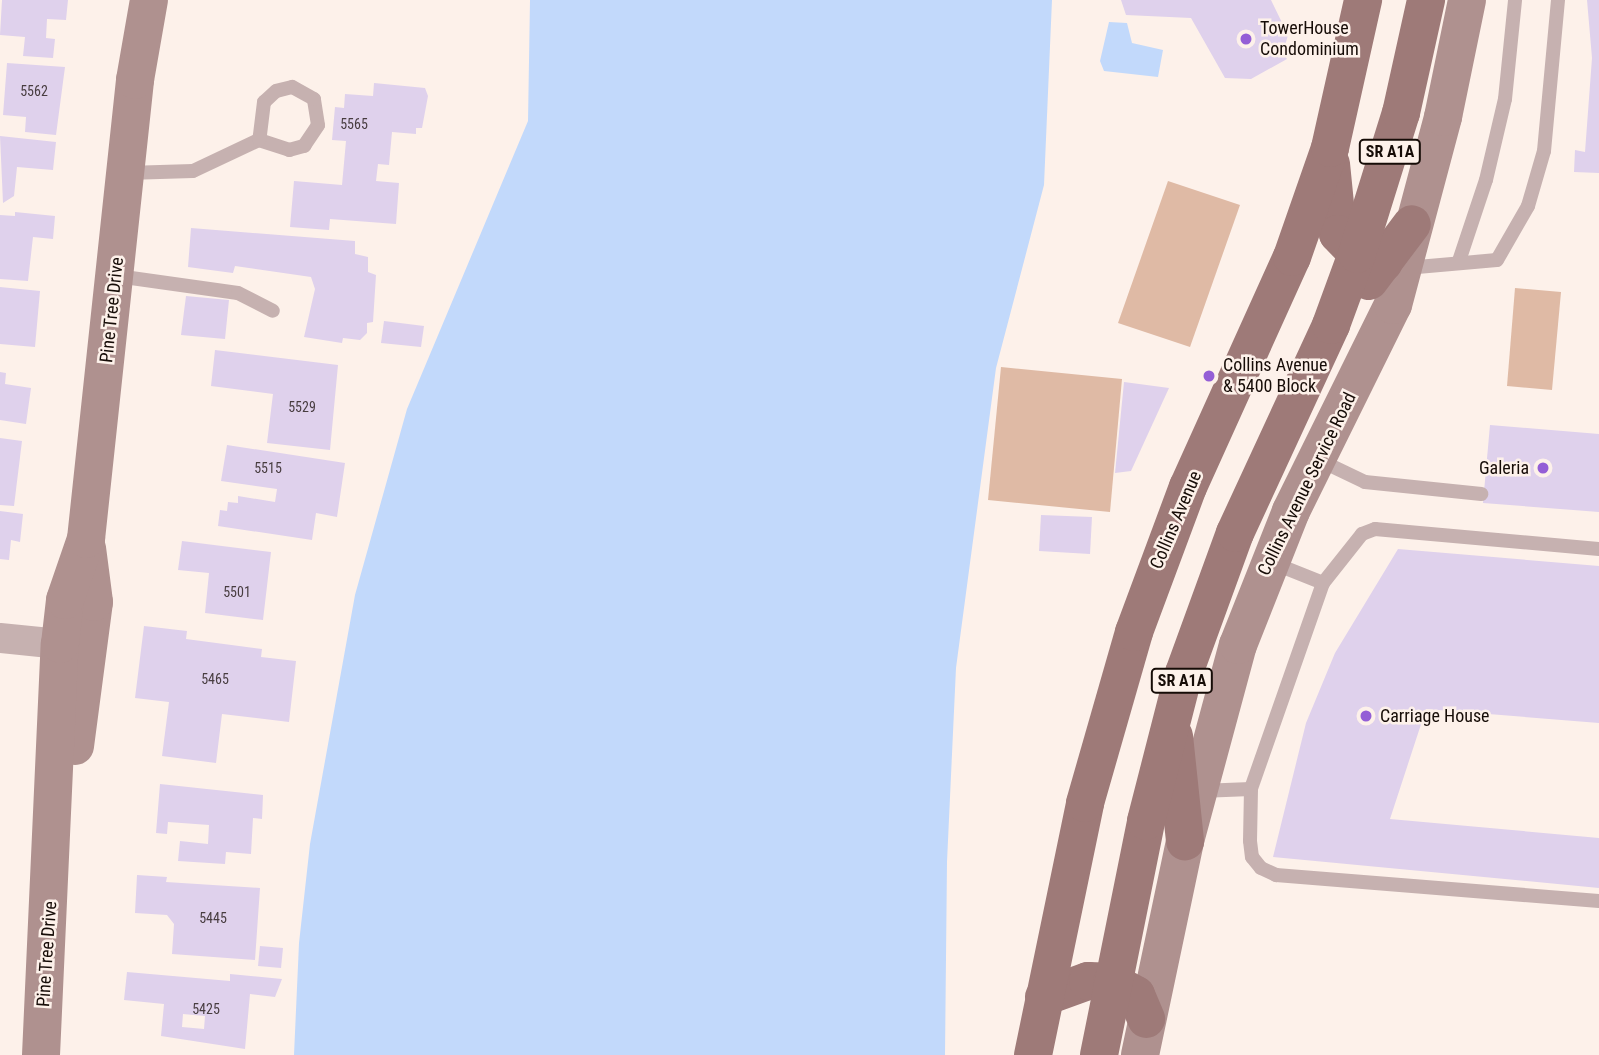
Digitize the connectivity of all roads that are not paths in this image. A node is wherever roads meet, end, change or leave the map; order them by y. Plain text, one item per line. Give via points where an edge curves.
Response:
1 (131, 0) edge
2 (149, 0) edge
3 (1363, 0) edge
4 (1426, 0) edge
5 (1467, 0) edge
6 (1514, 0) edge
7 (1558, 0) edge
8 (135, 79) junction
9 (258, 140) junction
10 (1330, 148) junction
11 (127, 173) junction
12 (1459, 261) junction
13 (1382, 262) junction
14 (117, 276) junction
15 (273, 311) dead end
16 (1317, 459) junction
17 (1480, 494) dead end
18 (86, 540) junction
19 (1599, 549) edge
20 (1268, 561) junction
21 (1323, 583) junction
22 (0, 638) edge
23 (60, 644) junction
24 (1171, 716) junction
25 (1251, 789) junction
26 (1199, 791) junction
27 (1185, 841) junction
28 (53, 853) junction
29 (1599, 901) edge
30 (1112, 982) junction
31 (1044, 997) junction
32 (1143, 1037) edge
33 (41, 1055) edge
34 (1033, 1055) edge
35 (1099, 1055) edge

1 - 8 main road, Pine Tree Drive
2 - 8 main road, Pine Tree Drive
3 - 10 main road, Collins Avenue
4 - 13 main road, SR A1A via 1401,113
5 - 13 main road via 1443,117 1412,224
6 - 12 lane via 1505,99 1486,180
7 - 12 lane via 1544,151 1528,206 1497,260
8 - 11 main road, Pine Tree Drive
9 - 9 lane via 289,150 304,146 318,125 314,99 292,87 276,91 264,102
9 - 11 lane via 193,171
10 - 13 main road via 1338,234
10 - 31 main road, Collins Avenue via 1271,311 1188,487 1149,585 1085,803
11 - 14 main road, Pine Tree Drive
12 - 13 lane
13 - 16 main road, Collins Avenue Service Road via 1376,344
13 - 24 main road, SR A1A via 1331,325 1235,533
14 - 15 lane via 238,293
14 - 18 main road, Pine Tree Drive
16 - 17 lane via 1365,482
16 - 20 main road, Collins Avenue Service Road
18 - 23 main road, Pine Tree Drive via 65,600
18 - 28 main road, Pine Tree Drive via 94,602 68,793
19 - 21 lane via 1374,529 1362,534
20 - 21 lane
20 - 26 main road, Collins Avenue Service Road via 1230,670
21 - 25 lane
22 - 23 street
23 - 28 main road, Pine Tree Drive via 51,790
24 - 27 main road
24 - 30 main road, SR A1A
25 - 26 lane
25 - 29 lane via 1252,857 1276,875
26 - 27 main road, Collins Avenue Service Road
27 - 32 main road, Collins Avenue Service Road
28 - 33 main road, Pine Tree Drive
30 - 31 main road via 1088,981
30 - 32 main road via 1136,995
30 - 35 main road, SR A1A
31 - 34 main road, Collins Avenue

